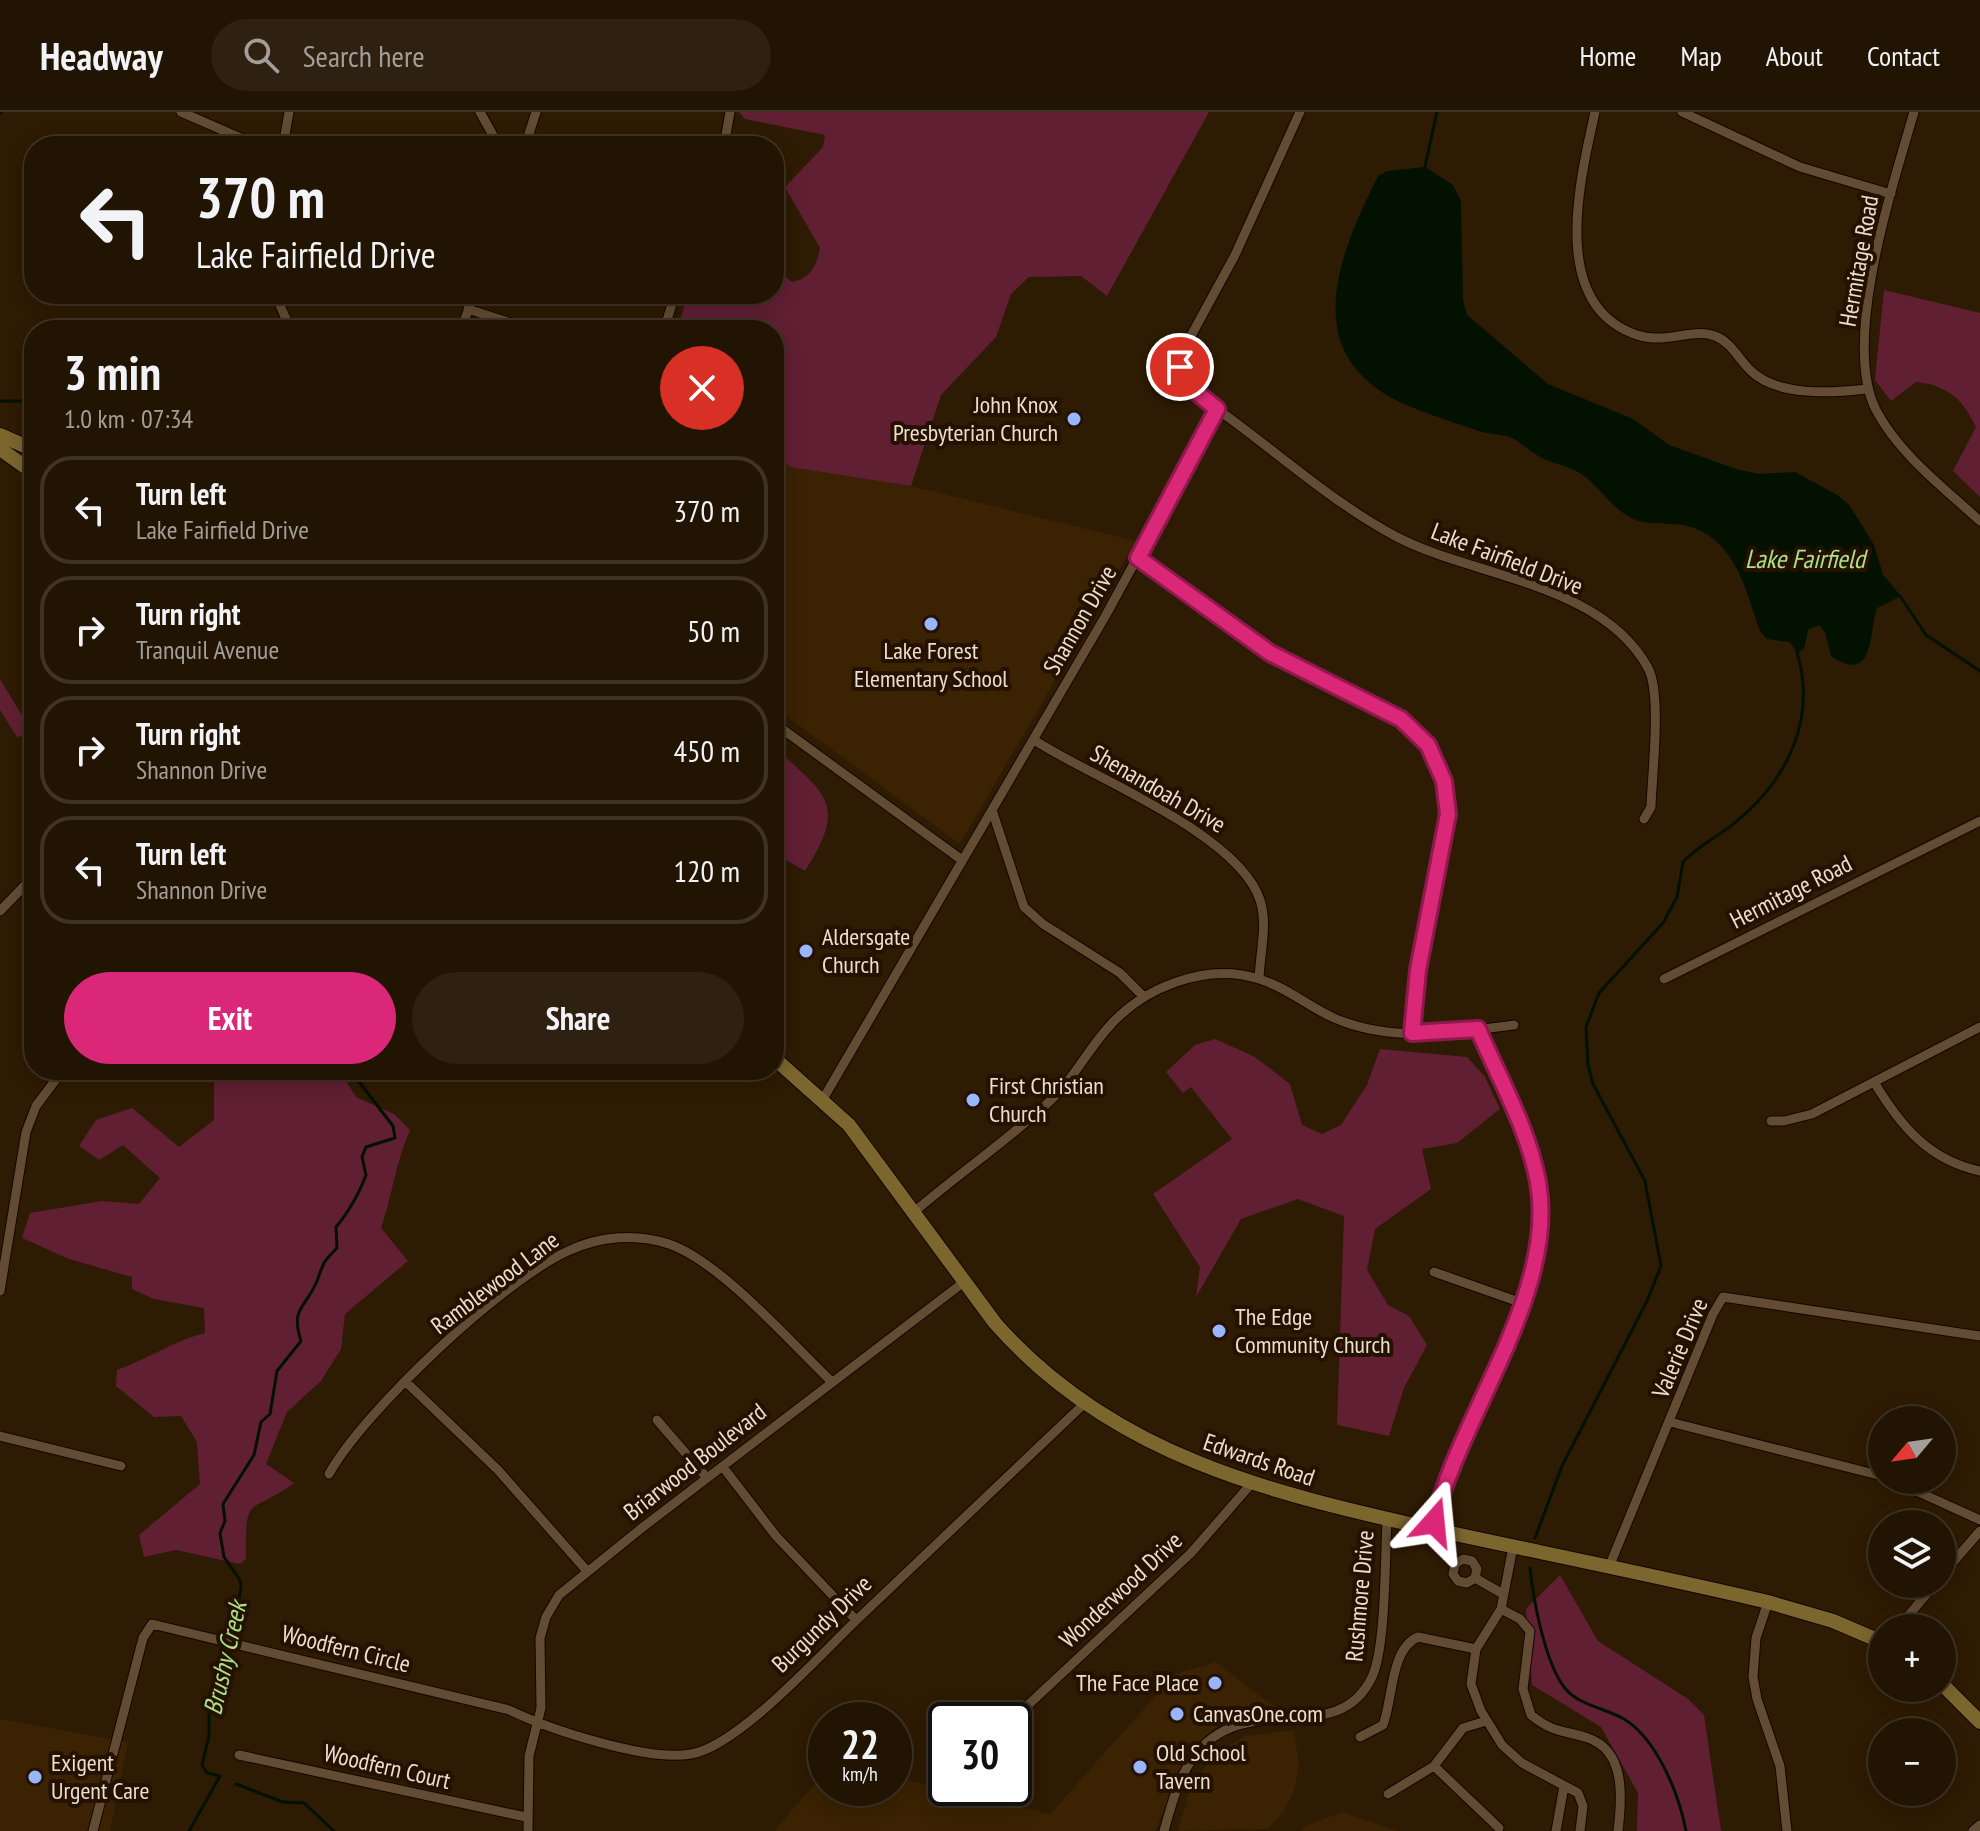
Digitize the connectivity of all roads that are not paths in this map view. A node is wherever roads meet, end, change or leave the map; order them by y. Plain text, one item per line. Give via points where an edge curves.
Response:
1 (181, 112) edge
2 (289, 112) edge
3 (480, 112) edge
4 (536, 112) edge
5 (730, 112) edge
6 (1300, 112) edge
7 (1595, 112) edge
8 (1682, 112) edge
9 (1914, 112) edge
10 (236, 136) edge
11 (285, 136) edge
12 (493, 136) edge
13 (528, 136) edge
14 (726, 136) edge
15 (1891, 194) junction
16 (470, 304) edge
17 (468, 309) junction
18 (464, 320) edge
19 (502, 320) edge
20 (1867, 389) junction
21 (1217, 409) junction
22 (0, 435) edge
23 (24, 446) edge
24 (0, 449) edge
25 (24, 466) edge
26 (1980, 521) edge
27 (1138, 558) junction
28 (784, 730) edge
29 (1034, 740) junction
30 (992, 810) junction
31 (1644, 819) dead end
32 (1978, 822) edge
33 (1980, 834) edge
34 (962, 860) junction
35 (24, 888) edge
36 (0, 911) edge
37 (1259, 979) junction
38 (1664, 979) dead end
39 (1144, 997) junction
40 (1514, 1025) dead end
41 (1980, 1027) edge
42 (1478, 1029) junction
43 (1412, 1033) junction
44 (784, 1066) edge
45 (56, 1080) edge
46 (1874, 1082) junction
47 (823, 1099) junction
48 (1771, 1121) dead end
49 (1980, 1171) edge
50 (913, 1213) junction
51 (1434, 1272) dead end
52 (964, 1282) junction
53 (0, 1291) edge
54 (1522, 1303) junction
55 (1980, 1336) edge
56 (831, 1381) junction
57 (406, 1382) junction
58 (1085, 1403) junction
59 (657, 1420) dead end
60 (1670, 1422) junction
61 (0, 1436) edge
62 (121, 1466) dead end
63 (723, 1467) junction
64 (1868, 1472) edge
65 (329, 1474) dead end
66 (707, 1478) junction
67 (1251, 1484) junction
68 (1923, 1494) edge
69 (1387, 1519) junction
70 (1980, 1520) edge
71 (1432, 1529) junction
72 (1980, 1531) edge
73 (1513, 1547) junction
74 (1956, 1559) edge
75 (1609, 1567) junction
76 (587, 1571) junction
77 (1475, 1578) dead end
78 (1503, 1594) junction
79 (1923, 1598) edge
80 (1768, 1602) junction
81 (1501, 1609) junction
82 (1910, 1614) edge
83 (856, 1620) junction
84 (1868, 1636) edge
85 (1476, 1649) junction
86 (1956, 1698) edge
87 (1031, 1702) edge
88 (1486, 1721) junction
89 (1980, 1722) edge
90 (539, 1724) junction
91 (1360, 1737) dead end
92 (239, 1755) dead end
93 (1434, 1766) junction
94 (1564, 1786) junction
95 (1388, 1794) dead end
96 (526, 1817) junction
97 (1980, 1825) edge
98 (1499, 1828) dead end
99 (93, 1831) edge
100 (528, 1831) edge
101 (1164, 1831) edge
102 (1556, 1831) edge
103 (1580, 1831) edge
104 (1618, 1831) edge
105 (1787, 1831) edge
106 (1973, 1831) edge

1 - 10 street
2 - 11 street
3 - 12 street
4 - 13 street
5 - 14 street
6 - 21 street via 1235,255 1180,356 1186,382
7 - 20 street via 1576,212 1586,286 1600,313 1618,327 1651,339 1706,333 1718,337 1754,374 1781,386
8 - 15 street via 1800,167
9 - 15 street, Hermitage Road
15 - 20 street, Hermitage Road via 1865,316
16 - 17 street
17 - 18 street
17 - 19 street
20 - 26 street, Hermitage Road via 1892,434
21 - 27 street, Shannon Drive
21 - 31 street, Lake Fairfield Drive via 1340,502 1396,536 1560,597 1628,643 1655,688 1651,807
22 - 23 street
24 - 25 street
27 - 29 street, Shannon Drive
27 - 43 street via 1270,653 1401,719 1428,745 1444,781 1448,814 1418,970
28 - 34 street
29 - 30 street, Shannon Drive
29 - 37 street, Shenandoah Drive via 1199,834 1234,860 1254,886 1262,910
30 - 34 street, Shannon Drive
30 - 39 street via 1024,907 1120,973
32 - 33 street
32 - 38 street, Hermitage Road
34 - 47 street, Shannon Drive
35 - 36 street
37 - 39 street via 1186,978
37 - 43 street via 1352,1025
39 - 50 street via 1108,1026 1049,1102
40 - 42 street
41 - 46 street
42 - 43 street
42 - 54 street via 1538,1181 1540,1232
44 - 47 street, Edwards Road
45 - 53 street via 36,1106 26,1132
46 - 48 street via 1804,1117
46 - 49 street via 1919,1143 1941,1158
47 - 50 street, Edwards Road via 857,1135
50 - 52 street, Edwards Road
51 - 54 street
52 - 56 street, Briarwood Boulevard
52 - 58 street, Edwards Road via 1019,1351
54 - 71 street
55 - 60 street, Valerie Drive via 1723,1297
56 - 57 street, Ramblewood Lane via 701,1261 667,1244 618,1238 587,1243 551,1260 450,1339
56 - 63 street, Briarwood Boulevard
57 - 65 street, Ramblewood Lane
57 - 76 street via 498,1470
58 - 67 street, Edwards Road via 1179,1455
58 - 83 street, Burgundy Drive
59 - 66 street
60 - 64 street
60 - 75 street, Valerie Drive
61 - 62 street
63 - 66 street, Briarwood Boulevard
63 - 83 street via 776,1536
66 - 76 street, Briarwood Boulevard
67 - 69 street, Edwards Road
67 - 87 street, Wonderwood Drive via 1191,1553
68 - 70 street
69 - 71 street, Edwards Road
69 - 101 street, Rushmore Drive via 1378,1654 1366,1687 1336,1712 1250,1720 1220,1733 1187,1767
71 - 73 street, Edwards Road
72 - 74 street
73 - 75 street, Edwards Road
73 - 78 street
75 - 80 street, Edwards Road
76 - 90 street, Briarwood Boulevard via 559,1595 543,1626
77 - 78 street
78 - 81 street
79 - 82 street
80 - 84 street, Edwards Road
80 - 105 street via 1756,1638 1753,1677 1782,1774
81 - 85 street
81 - 104 street via 1530,1631 1523,1689 1531,1715 1559,1733 1598,1743 1614,1758 1622,1805
83 - 90 street, Burgundy Drive via 737,1730 693,1754 639,1751
85 - 88 street via 1471,1684
85 - 91 street via 1411,1640 1402,1651 1383,1725
86 - 89 street
88 - 93 street via 1463,1728
88 - 94 street via 1522,1763
90 - 96 street via 529,1756
90 - 99 street, Woodfern Circle via 509,1710 163,1625 148,1626
92 - 96 street, Woodfern Court
93 - 95 street
93 - 98 street
94 - 102 street
94 - 103 street via 1582,1799
96 - 100 street
97 - 106 street

